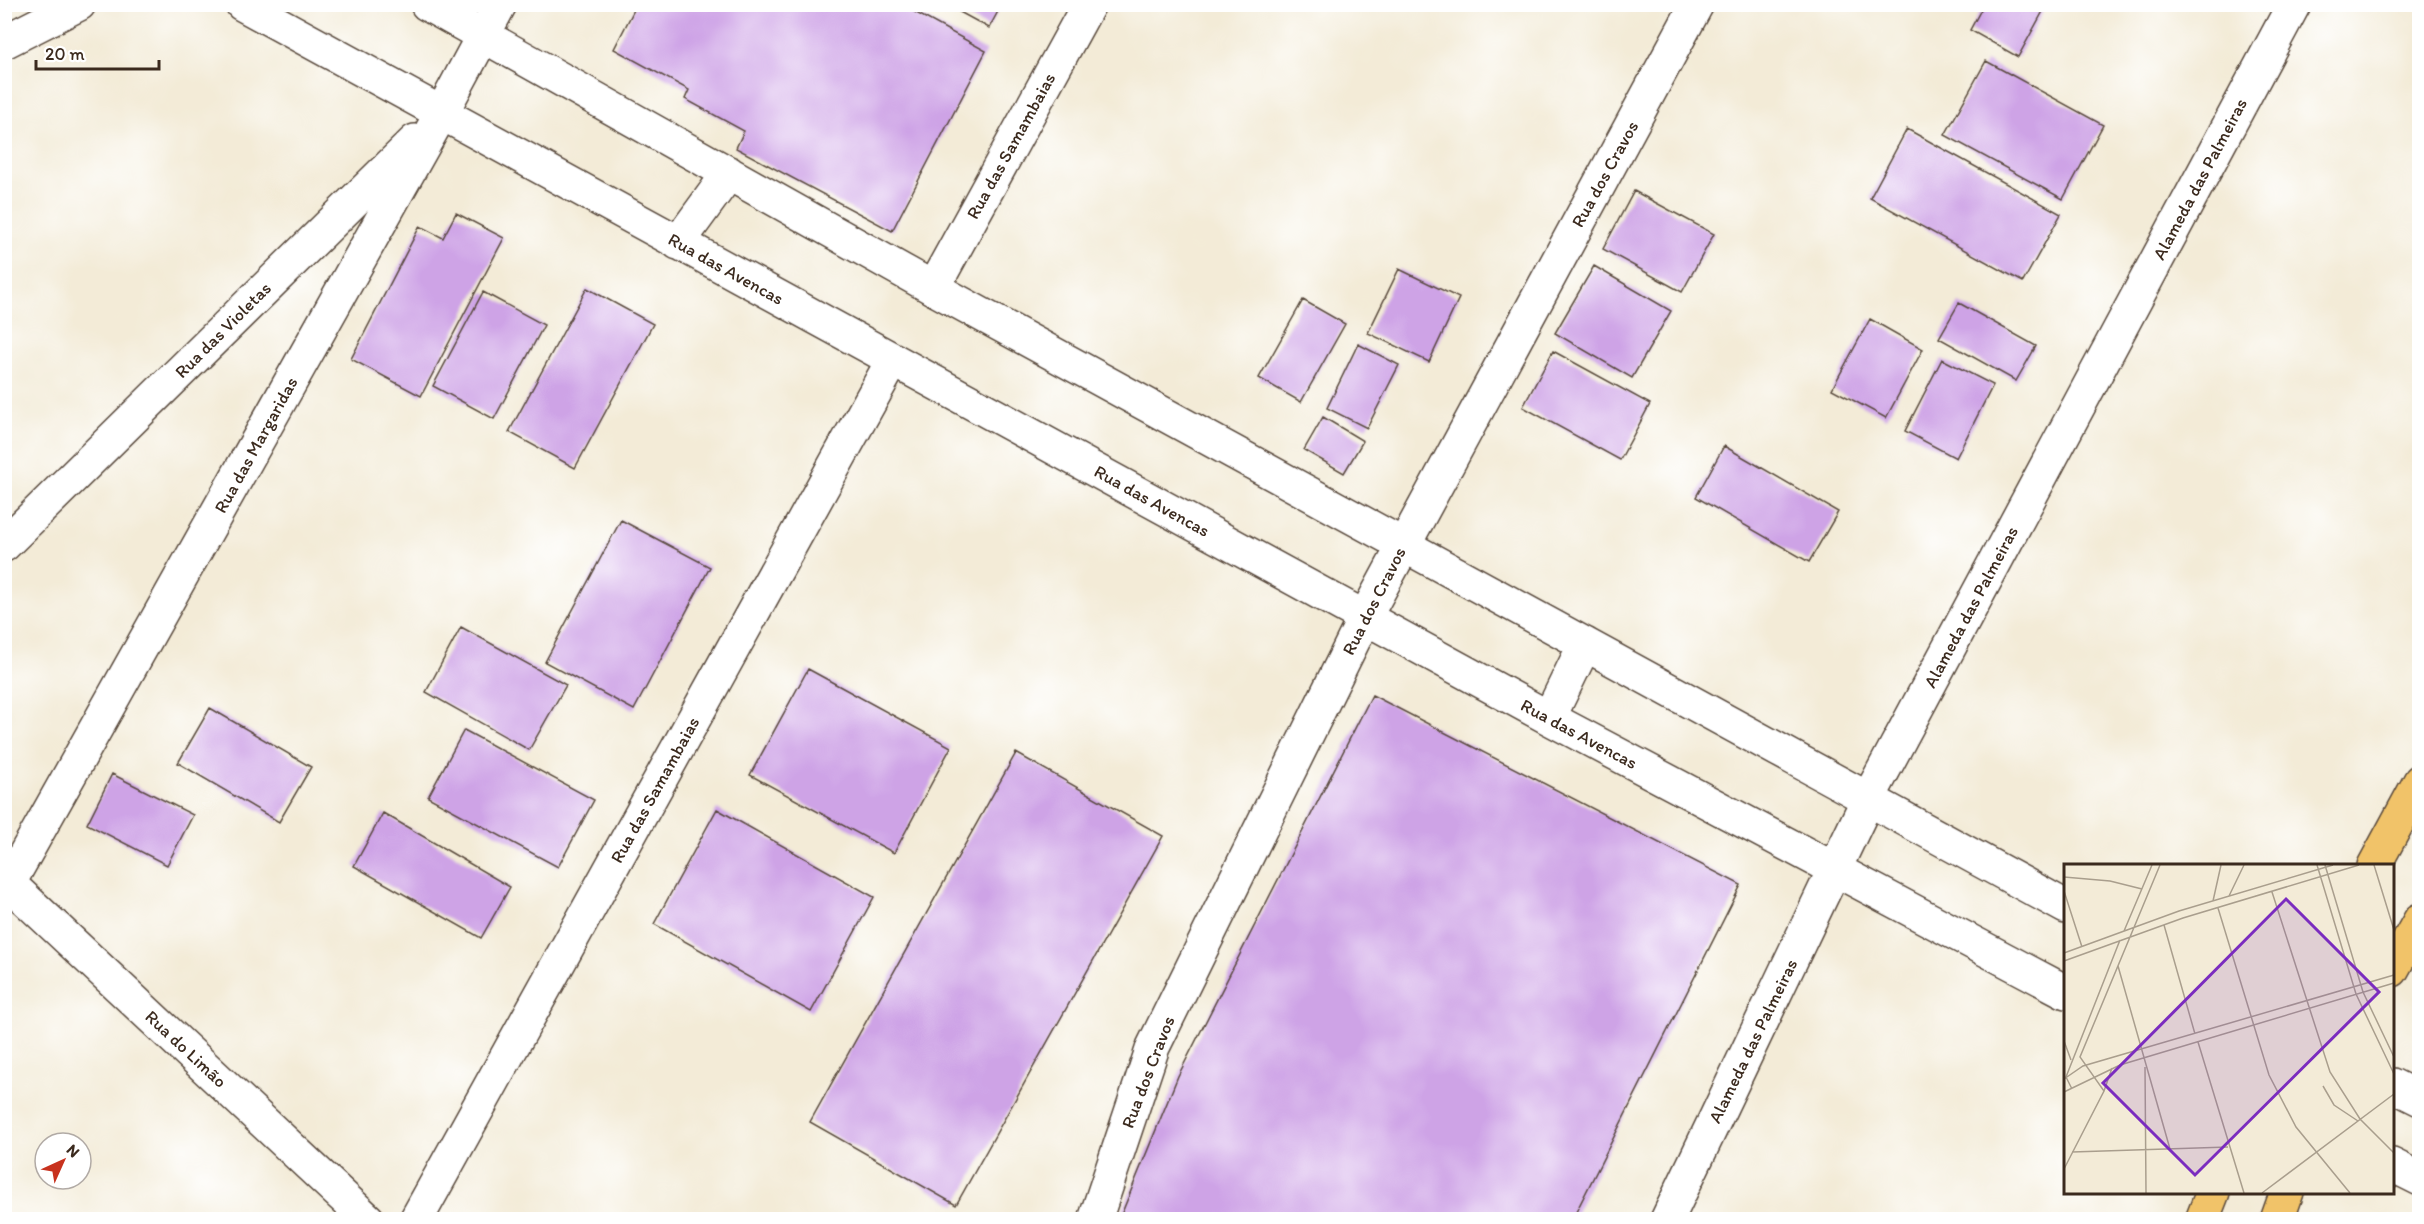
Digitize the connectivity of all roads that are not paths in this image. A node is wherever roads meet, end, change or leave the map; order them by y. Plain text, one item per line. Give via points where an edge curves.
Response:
1 (79, 4) edge
2 (242, 4) edge
3 (427, 4) edge
4 (500, 4) edge
5 (1089, 4) edge
6 (1697, 4) edge
7 (2294, 4) edge
8 (483, 35) junction
9 (4, 42) edge
10 (441, 114) junction
11 (729, 173) junction
12 (678, 243) junction
13 (933, 288) junction
14 (893, 360) junction
15 (4, 545) edge
16 (1402, 546) junction
17 (1365, 617) junction
18 (1585, 644) junction
19 (1550, 718) junction
20 (2420, 781) edge
21 (1868, 799) junction
22 (2375, 864) edge
23 (1834, 871) junction
24 (7, 881) edge
25 (2064, 906) edge
26 (2420, 920) edge
27 (2394, 966) edge
28 (2064, 991) edge
29 (2394, 1085) edge
30 (2420, 1099) edge
31 (2394, 1166) edge
32 (2420, 1179) edge
33 (2212, 1194) edge
34 (2286, 1194) edge
35 (368, 1220) edge
36 (416, 1220) edge
37 (1095, 1220) edge
38 (1667, 1220) edge
39 (2202, 1220) edge
40 (2277, 1220) edge

1 - 9 street
2 - 10 street, Rua das Avencas
3 - 8 street
4 - 8 street, Rua das Margaridas
5 - 13 street, Rua das Samambaias
6 - 16 street, Rua dos Cravos
7 - 21 street, Alameda das Palmeiras
8 - 10 street, Rua das Margaridas
8 - 11 street
10 - 12 street, Rua das Avencas
10 - 15 street, Rua das Violetas
10 - 24 street, Rua das Margaridas
11 - 12 street
11 - 13 street
12 - 14 street, Rua das Avencas
13 - 16 street
14 - 17 street, Rua das Avencas
14 - 36 street, Rua das Samambaias
16 - 17 street, Rua dos Cravos
16 - 18 street
17 - 19 street, Rua das Avencas
17 - 37 street, Rua dos Cravos via 1153,1047
18 - 19 street
18 - 21 street
19 - 23 street, Rua das Avencas
20 - 22 main road
21 - 23 street, Alameda das Palmeiras
21 - 25 street
23 - 28 street, Rua das Avencas
23 - 38 street, Alameda das Palmeiras
24 - 35 street, Rua do Limão
26 - 27 main road
29 - 30 street
31 - 32 street
33 - 39 main road
34 - 40 main road

